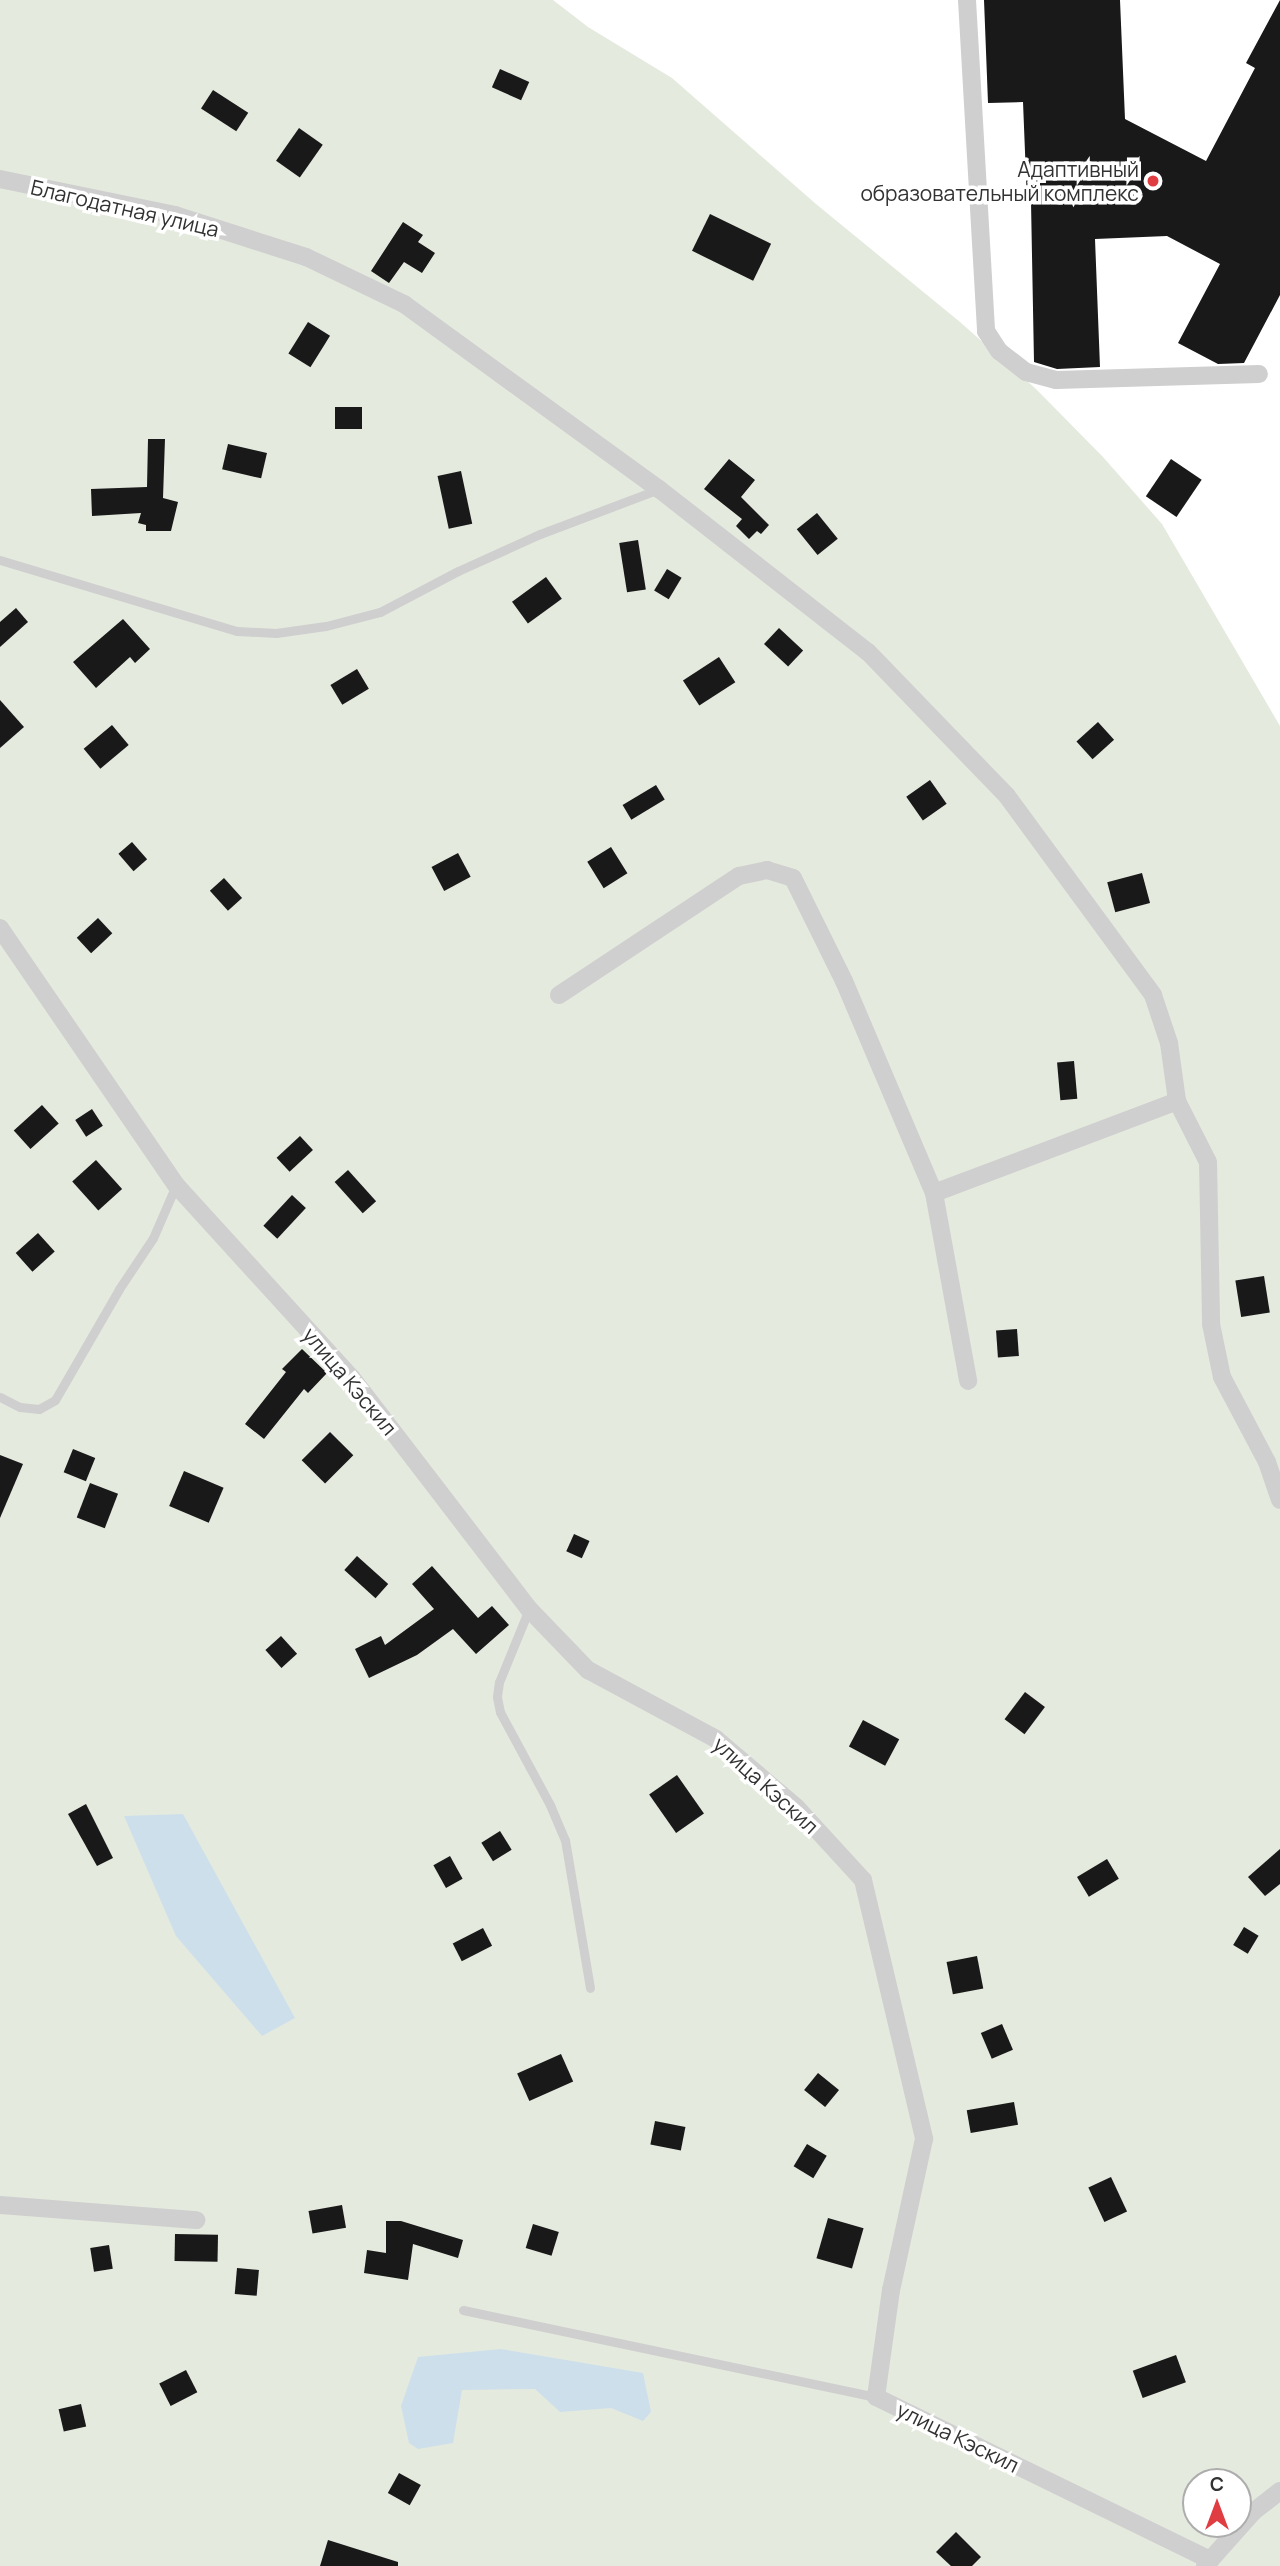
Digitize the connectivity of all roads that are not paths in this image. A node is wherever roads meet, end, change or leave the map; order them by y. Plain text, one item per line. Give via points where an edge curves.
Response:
1 (967, 0) edge
2 (0, 179) edge
3 (1259, 374) dead end
4 (659, 489) junction
5 (0, 560) edge
6 (0, 928) edge
7 (559, 995) dead end
8 (1177, 1101) junction
9 (176, 1185) junction
10 (934, 1193) junction
11 (968, 1381) dead end
12 (0, 1397) edge
13 (1280, 1500) edge
14 (529, 1609) junction
15 (590, 1988) dead end
16 (0, 2205) edge
17 (195, 2220) dead end
18 (463, 2310) dead end
19 (876, 2397) junction
20 (1280, 2491) edge
21 (1207, 2563) edge

1 - 3 street via 986,331 999,351 1026,372 1056,380
2 - 4 street, Благодатная улица via 175,215 306,257 404,304
4 - 5 lane via 540,534 380,612 276,633 237,631
4 - 8 street, Благодатная улица via 868,652 1007,796 1153,995 1169,1043
6 - 9 street, улица Кэскил
7 - 10 street via 739,876 767,870 793,878 844,981
8 - 10 street
8 - 13 street, Благодатная улица via 1208,1162 1211,1324 1222,1377 1266,1462
9 - 12 lane via 153,1238 55,1400 39,1409 20,1407
9 - 14 street, улица Кэскил via 351,1377
10 - 11 street
14 - 15 lane via 499,1682 500,1712 565,1840
14 - 19 street, улица Кэскил via 588,1670 716,1739 797,1808 863,1880 924,2139 891,2290
16 - 17 street
18 - 19 lane
19 - 21 street, улица Кэскил
20 - 21 street via 1253,2512

